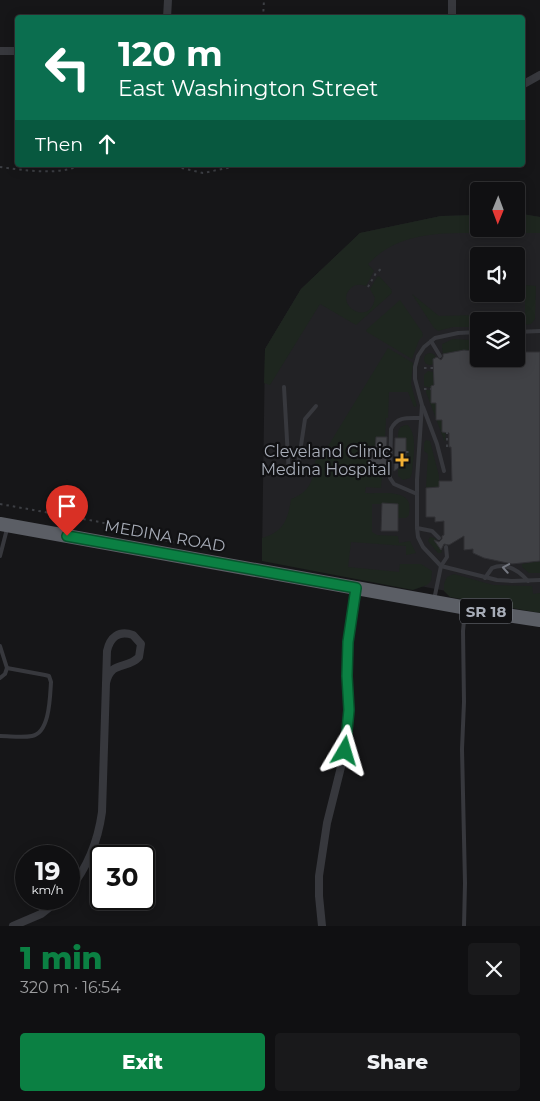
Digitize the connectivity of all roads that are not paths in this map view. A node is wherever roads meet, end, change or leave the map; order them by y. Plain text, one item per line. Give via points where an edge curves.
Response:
1 (168, 0) edge
2 (452, 0) edge
3 (167, 15) edge
4 (452, 15) edge
5 (0, 51) edge
6 (15, 52) edge
7 (540, 75) edge
8 (525, 83) edge
9 (540, 331) edge
10 (525, 332) edge
11 (470, 333) edge
12 (431, 341) junction
13 (440, 356) dead end
14 (284, 387) dead end
15 (422, 405) junction
16 (316, 406) dead end
17 (421, 418) junction
18 (444, 471) dead end
19 (417, 494) junction
20 (4, 524) edge
21 (417, 528) junction
22 (439, 538) dead end
23 (446, 547) dead end
24 (0, 556) edge
25 (441, 566) junction
26 (485, 578) junction
27 (540, 580) edge
28 (528, 581) junction
29 (356, 588) junction
30 (433, 602) junction
31 (466, 608) junction
32 (540, 620) edge
33 (0, 646) edge
34 (7, 668) junction
35 (0, 678) edge
36 (106, 683) junction
37 (0, 736) edge
38 (80, 874) edge
39 (46, 910) edge
40 (13, 926) edge
41 (322, 926) edge
42 (464, 926) edge

1 - 3 street
2 - 4 street
5 - 6 street
7 - 8 street
9 - 10 lane
11 - 12 lane via 448,334
12 - 13 lane
12 - 15 lane via 418,356 415,367
14 - 16 lane via 289,475 297,472 305,419
15 - 17 lane
15 - 18 lane
17 - 19 lane
17 - 19 lane via 399,419 391,429 390,478 394,484
19 - 21 lane
20 - 24 lane
20 - 29 highway, MEDINA ROAD / SR 18
21 - 22 lane via 432,531
21 - 25 lane via 423,547
23 - 25 lane via 447,556
25 - 26 lane
25 - 30 lane
26 - 28 lane
28 -> 26 lane via 516,570 502,566 492,568
27 - 28 lane
29 - 30 highway, SR 18
29 - 41 street via 348,642 349,710 345,751 327,823 319,876
30 - 31 highway, SR 18
31 - 32 highway, SR 18
31 - 42 lane via 462,749
33 - 34 lane
34 - 35 lane
34 - 37 lane via 49,676 51,682 47,719 39,732 32,736
36 - 36 street via 111,671 135,662 139,656 141,644 133,635 121,633 111,640 107,651
36 - 38 street via 100,830 94,850
39 - 40 street

